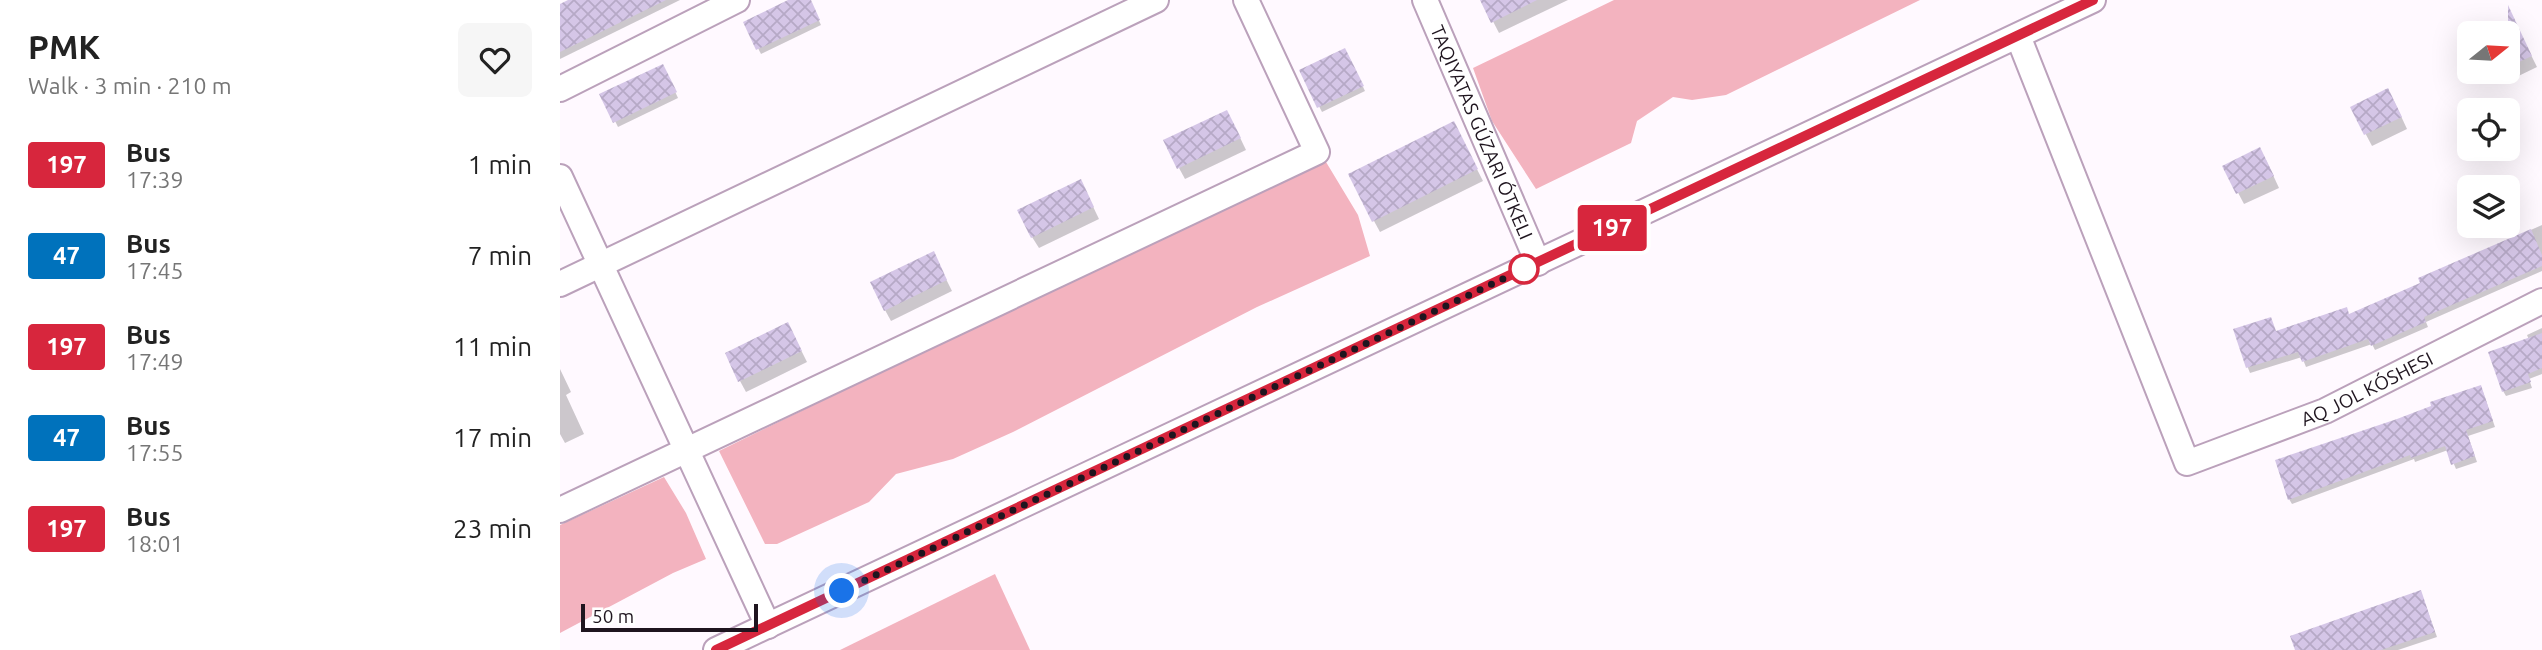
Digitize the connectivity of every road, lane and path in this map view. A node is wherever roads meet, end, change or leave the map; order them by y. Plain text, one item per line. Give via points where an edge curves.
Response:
1 (737, 0) edge
2 (1156, 0) edge
3 (1246, 0) edge
4 (1426, 0) edge
5 (2093, 0) edge
6 (2018, 36) junction
7 (560, 89) edge
8 (560, 177) edge
9 (1538, 262) junction
10 (600, 263) junction
11 (560, 284) edge
12 (2542, 301) edge
13 (685, 449) junction
14 (560, 510) edge
15 (768, 626) junction
16 (716, 650) edge

1 - 7 street
2 - 10 street
3 - 13 street via 1317,152
4 - 9 street
5 - 6 street
6 - 9 street
6 - 12 street, AQ JOL KÓSHESI via 2187,463 2325,411
8 - 10 street
9 - 15 street
10 - 11 street
10 - 13 street
13 - 14 street
13 - 15 street
15 - 16 street

